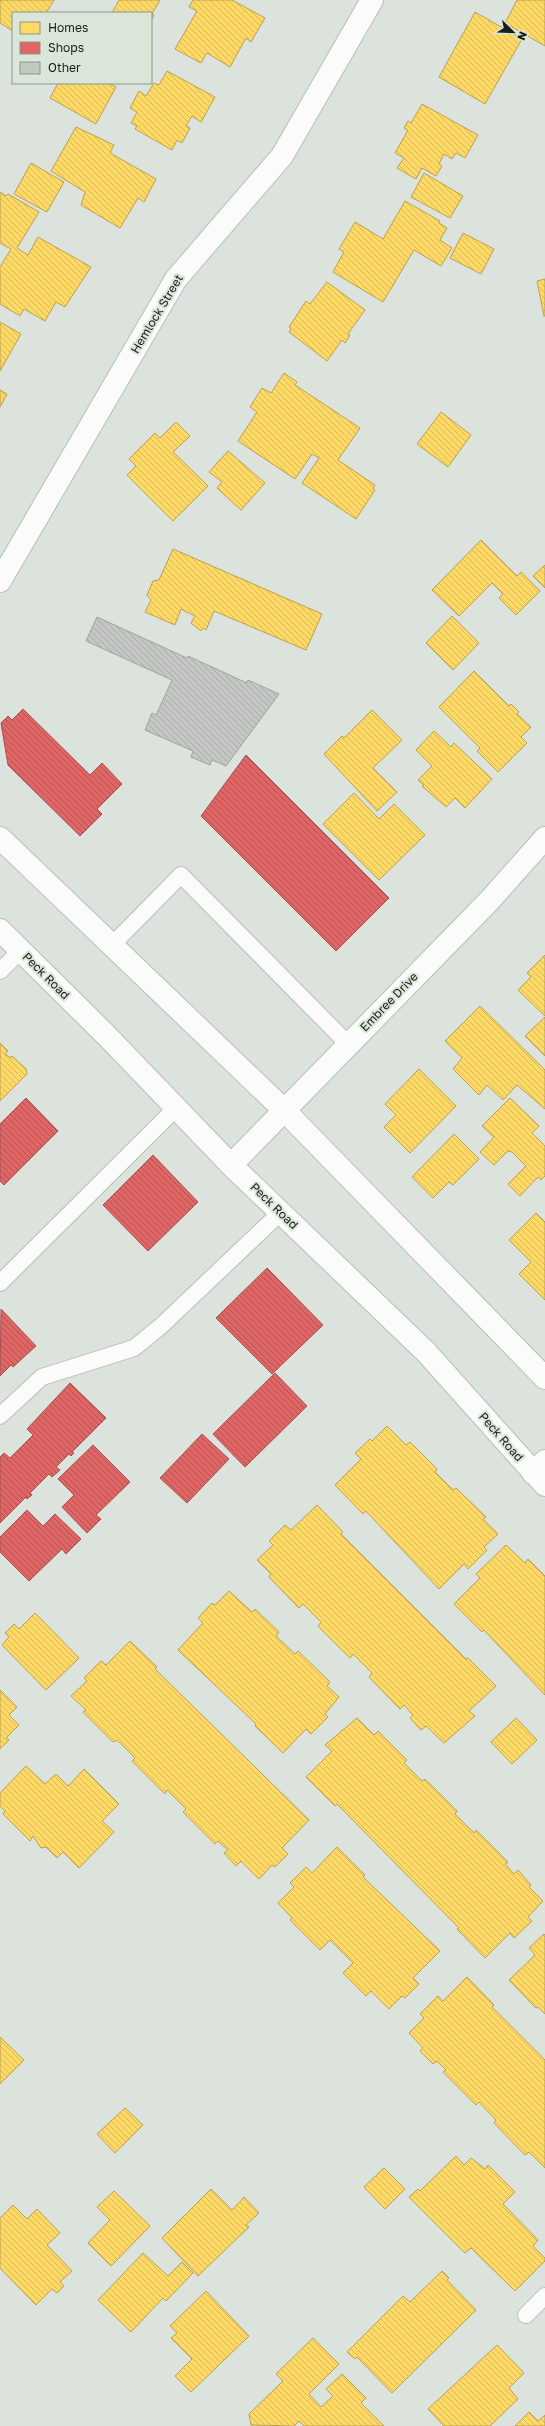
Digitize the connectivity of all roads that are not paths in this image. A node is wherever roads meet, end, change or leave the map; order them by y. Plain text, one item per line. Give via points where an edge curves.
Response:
1 (372, 0) edge
2 (0, 581) edge
3 (0, 838) edge
4 (545, 838) edge
5 (0, 930) edge
6 (112, 945) junction
7 (21, 950) junction
8 (0, 971) edge
9 (348, 1044) junction
10 (177, 1107) junction
11 (284, 1110) junction
12 (231, 1165) junction
13 (280, 1213) junction
14 (0, 1283) edge
15 (545, 1378) edge
16 (0, 1416) edge
17 (541, 1473) edge
18 (545, 2296) edge
19 (526, 2315) dead end

1 - 2 main road, Hemlock Street via 282,156 176,279
3 - 6 main road
4 - 9 main road, Embree Drive via 489,901
5 - 7 main road, Peck Road
6 - 9 lane via 181,875
6 - 11 main road
7 - 8 lane
7 - 10 main road, Peck Road
9 - 11 main road, Embree Drive
10 - 12 main road, Peck Road
10 - 14 lane
11 - 12 main road, Embree Drive
11 - 15 main road
12 - 13 main road, Peck Road
13 - 16 lane via 161,1326 134,1348 42,1377
13 - 17 main road, Peck Road via 426,1352
18 - 19 lane

